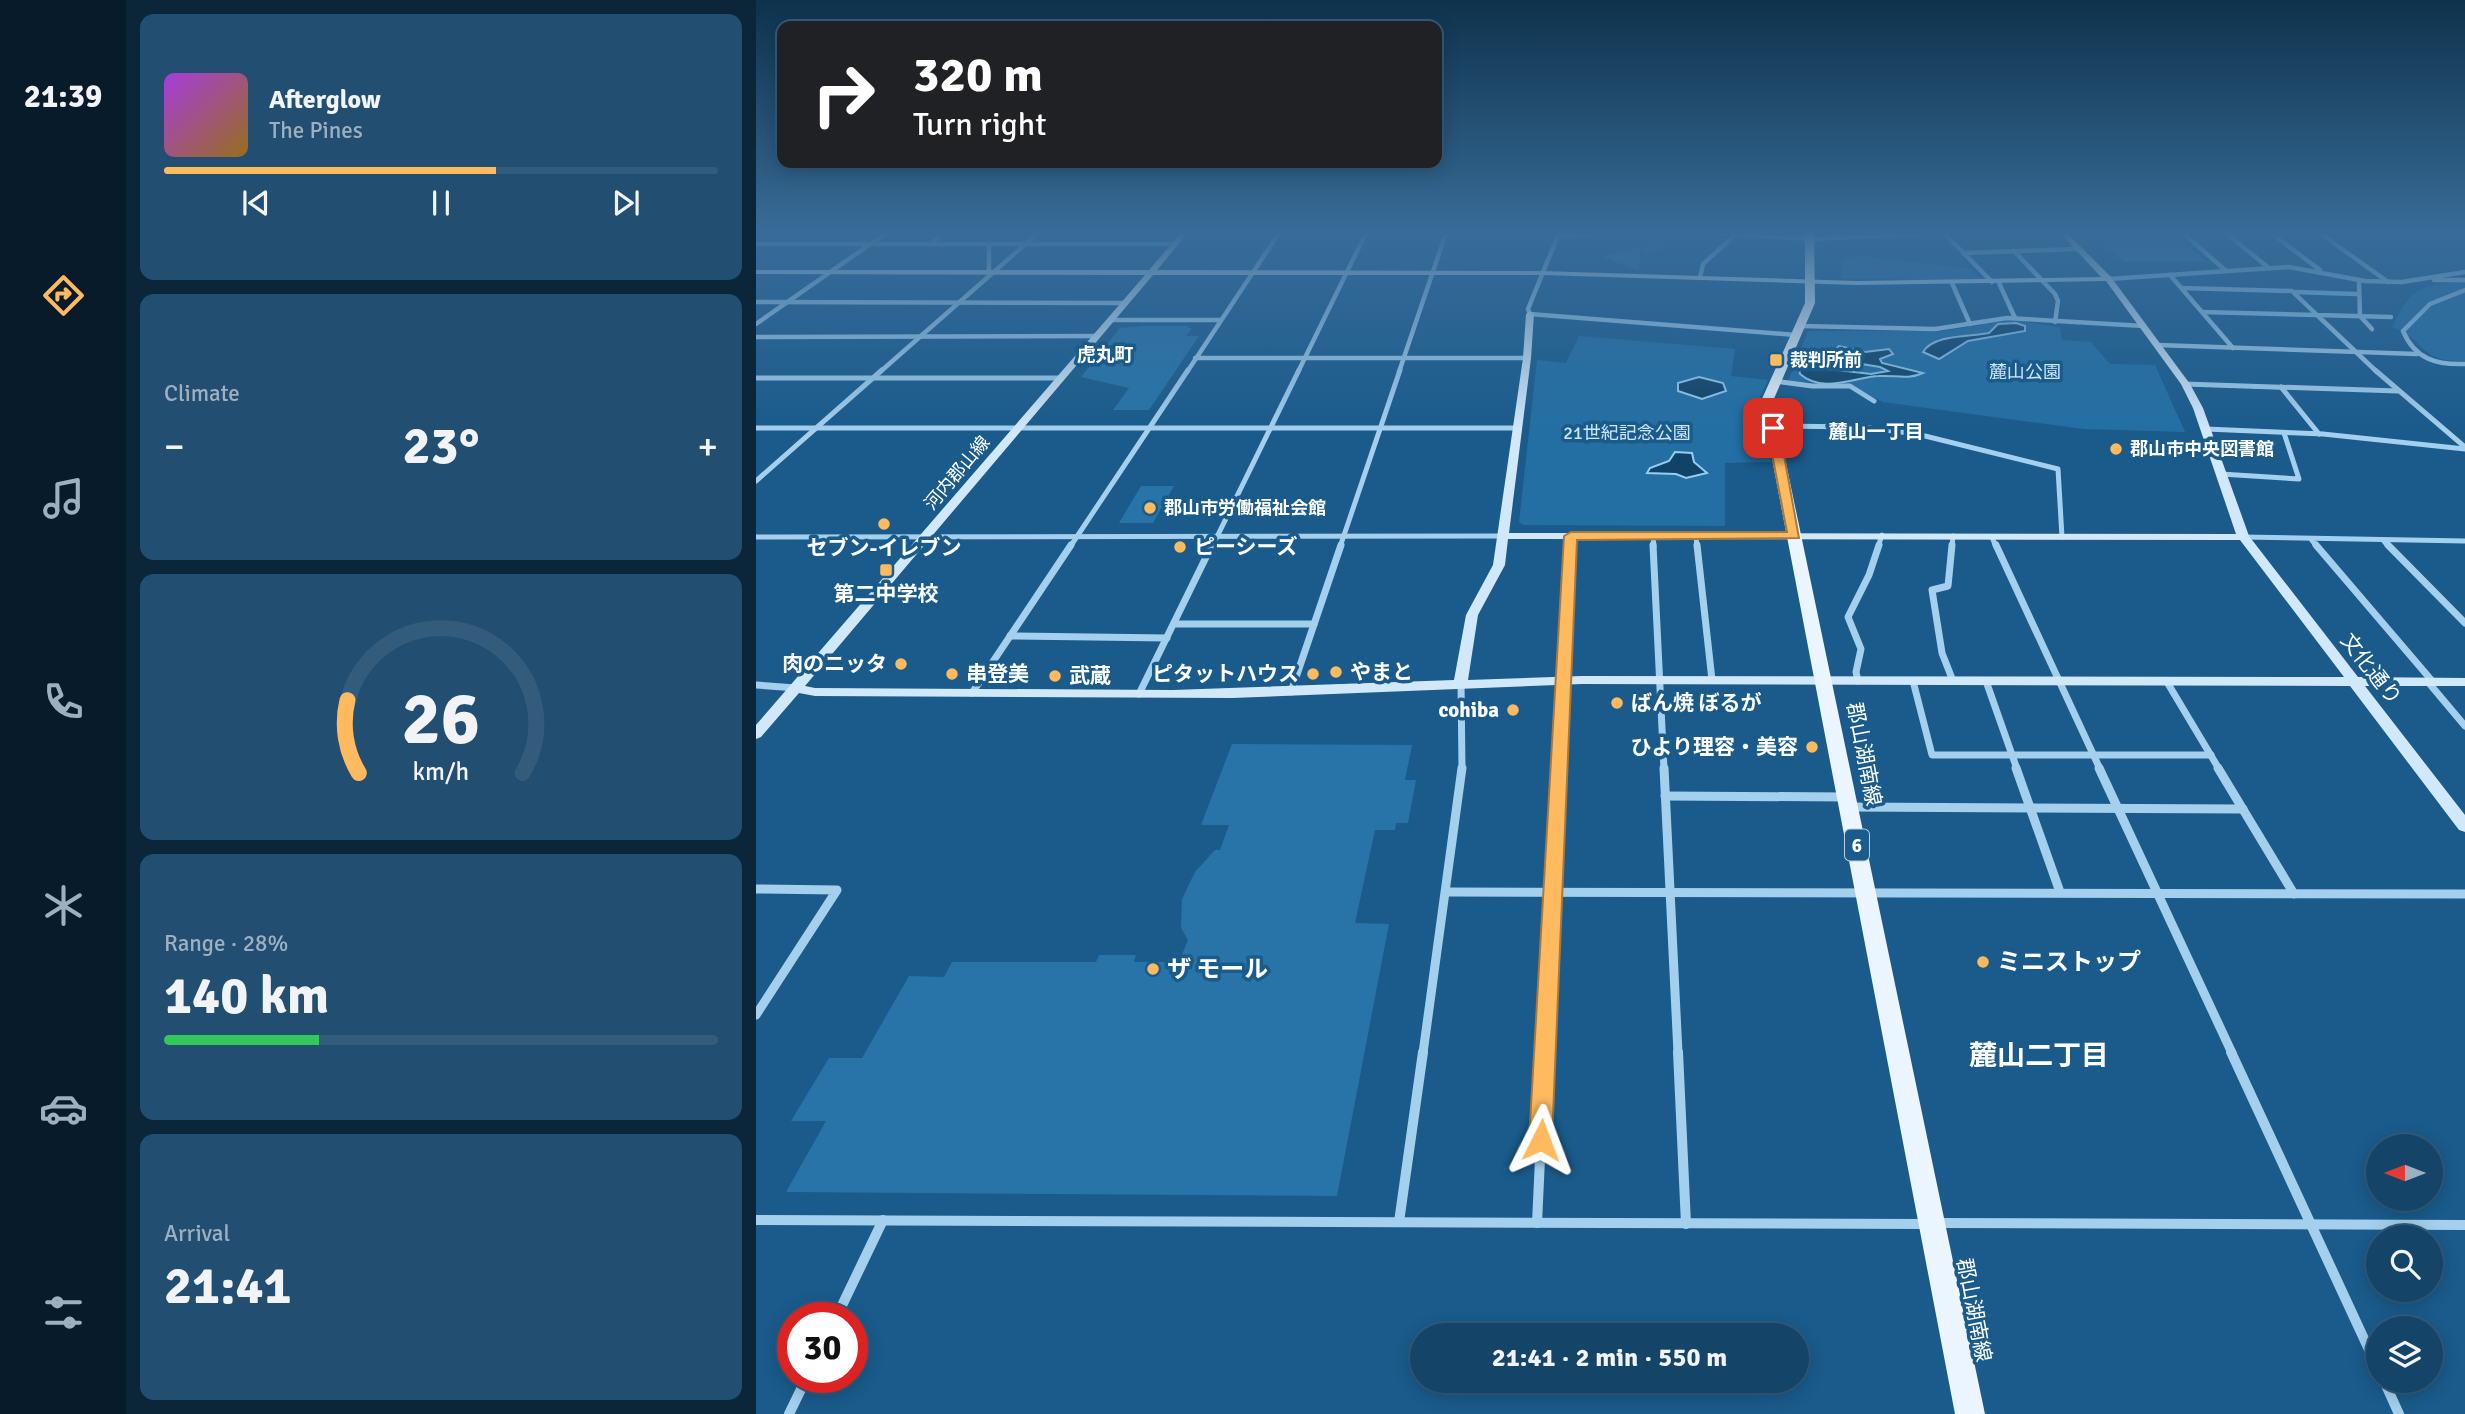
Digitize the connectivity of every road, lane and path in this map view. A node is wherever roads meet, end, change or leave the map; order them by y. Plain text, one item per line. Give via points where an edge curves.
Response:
1 (792, 299) edge
2 (962, 299) edge
3 (1129, 299) edge
4 (1235, 299) edge
5 (1335, 299) edge
6 (1424, 299) edge
7 (1532, 299) edge
8 (1810, 299) edge
9 (1959, 299) edge
10 (2004, 299) edge
11 (2057, 299) edge
12 (2123, 299) edge
13 (2192, 299) edge
14 (2301, 299) edge
15 (2358, 299) edge
16 (2435, 299) edge
17 (756, 302) edge
18 (788, 302) junction
19 (958, 303) junction
20 (1126, 303) junction
21 (2203, 312) junction
22 (1530, 314) junction
23 (2317, 315) junction
24 (2360, 316) junction
25 (2391, 317) dead end
26 (2015, 318) junction
27 (1111, 320) junction
28 (1220, 320) junction
29 (2055, 322) junction
30 (756, 324) edge
31 (1970, 324) junction
32 (2144, 326) junction
33 (2372, 329) dead end
34 (1799, 331) junction
35 (756, 337) edge
36 (1096, 337) junction
37 (917, 338) junction
38 (2158, 345) junction
39 (2233, 348) junction
40 (2355, 351) junction
41 (2417, 354) junction
42 (1195, 358) junction
43 (1307, 358) junction
44 (1403, 358) junction
45 (1527, 358) junction
46 (2465, 364) edge
47 (756, 378) edge
48 (873, 378) junction
49 (1060, 378) junction
50 (1775, 381) junction
51 (2185, 384) junction
52 (2281, 387) junction
53 (2398, 391) junction
54 (1874, 401) dead end
55 (1772, 426) junction
56 (1019, 427) junction
57 (756, 428) edge
58 (1150, 428) junction
59 (1271, 428) junction
60 (1380, 428) junction
61 (1517, 428) junction
62 (816, 429) junction
63 (2206, 429) junction
64 (2284, 433) junction
65 (2319, 434) junction
66 (2465, 448) edge
67 (2221, 474) junction
68 (756, 481) edge
69 (1882, 535) junction
70 (926, 536) junction
71 (1218, 536) junction
72 (1343, 536) junction
73 (1502, 536) junction
74 (1571, 536) junction
75 (1653, 536) junction
76 (1696, 536) junction
77 (1794, 536) junction
78 (1953, 536) junction
79 (756, 537) edge
80 (1076, 537) junction
81 (1992, 537) junction
82 (2062, 537) junction
83 (2243, 537) junction
84 (2311, 539) junction
85 (2383, 540) junction
86 (2465, 541) edge
87 (2465, 623) edge
88 (1174, 624) junction
89 (1314, 624) junction
90 (1010, 636) junction
91 (1167, 638) junction
92 (1659, 680) junction
93 (1712, 680) junction
94 (1564, 681) junction
95 (1825, 681) junction
96 (1858, 681) junction
97 (1913, 681) junction
98 (1953, 681) junction
99 (1986, 681) junction
100 (2056, 681) junction
101 (1461, 682) junction
102 (2167, 682) junction
103 (2354, 682) junction
104 (2430, 682) junction
105 (2465, 682) edge
106 (756, 685) edge
107 (796, 688) junction
108 (1291, 692) junction
109 (972, 693) junction
110 (1139, 694) junction
111 (2465, 726) edge
112 (756, 734) edge
113 (2012, 755) junction
114 (2211, 755) junction
115 (2091, 756) junction
116 (1665, 796) junction
117 (1849, 802) junction
118 (2031, 809) junction
119 (2243, 809) junction
120 (2117, 810) junction
121 (2465, 826) edge
122 (756, 889) edge
123 (1447, 892) junction
124 (1553, 892) junction
125 (2060, 892) junction
126 (2156, 892) junction
127 (1670, 893) junction
128 (1867, 893) junction
129 (2294, 894) junction
130 (2465, 894) edge
131 (756, 1015) edge
132 (756, 1220) edge
133 (883, 1220) junction
134 (1399, 1222) junction
135 (1537, 1223) junction
136 (1933, 1223) junction
137 (1686, 1224) junction
138 (2465, 1225) edge
139 (2313, 1226) junction
140 (844, 1302) edge
141 (2366, 1343) edge
142 (799, 1393) edge
143 (2389, 1393) edge
144 (789, 1414) edge
145 (1970, 1414) edge
146 (2399, 1414) edge

1 - 18 street
2 - 19 street
3 - 20 street, 河内郡山線
4 - 28 street
5 - 43 street
6 - 44 street
7 - 22 street
8 - 34 main road, 郡山湖南線 / 6
9 - 31 street
10 - 26 street
11 - 29 street
12 - 32 street, 文化通り
13 - 21 street
14 - 23 street
15 - 24 street
16 - 41 street via 2411,318 2403,331
17 - 18 street
18 - 19 street
18 - 30 street
19 - 20 street
19 - 37 street
20 - 27 street, 河内郡山線
21 - 23 street
21 - 39 street
22 - 34 street
22 - 45 street
23 - 24 street
23 - 40 street
24 - 25 street
24 - 33 street
26 - 29 street
26 - 31 street
27 - 28 street
27 - 36 street, 河内郡山線
28 - 42 street
29 - 32 street
31 - 34 street
32 - 38 street, 文化通り
34 - 50 main road, 郡山湖南線 / 6
35 - 37 street
36 - 37 street
36 - 49 street, 河内郡山線
37 - 48 street
38 - 39 street
38 - 51 street, 文化通り
39 - 40 street
40 - 41 street
40 - 53 street
41 - 46 street via 2432,364
42 - 43 street
42 - 58 street
43 - 44 street
43 - 59 street
44 - 45 street
44 - 60 street
45 - 61 street
47 - 48 street
48 - 49 street
48 - 62 street
49 - 56 street, 河内郡山線
50 - 54 street via 1850,386
50 - 55 main road, 郡山湖南線 / 6 via 1767,396
51 - 52 street
51 - 63 street, 文化通り
52 - 53 street
52 - 65 street
53 - 66 street
55 - 77 main road, 郡山湖南線 / 6
55 - 82 street via 1860,427 1917,434 2058,470
56 - 58 street
56 - 62 street
56 - 70 street, 河内郡山線
57 - 62 street
58 - 59 street
58 - 80 street
59 - 60 street
59 - 71 street
60 - 61 street
60 - 72 street
61 - 73 street
62 - 68 street
63 - 64 street
63 - 67 street, 文化通り
64 - 65 street
64 - 67 street via 2299,479
65 - 66 street
67 - 83 street, 文化通り
69 - 77 street
69 - 78 street
69 - 96 street via 1869,575 1847,617 1862,650
70 - 79 street
70 - 80 street
70 - 107 street, 河内郡山線
71 - 72 street
71 - 80 street
71 - 88 street
72 - 73 street
72 - 89 street
73 - 74 street
73 - 101 street via 1499,565 1472,615
74 - 75 street
74 - 94 street
75 - 76 street
75 - 92 street
76 - 77 street
76 - 93 street
77 - 95 main road, 郡山湖南線 / 6
78 - 81 street
78 - 98 street via 1948,586 1932,590 1942,653
80 - 90 street
81 - 82 street
81 - 100 street
82 - 83 street
83 - 84 street
83 - 103 street, 文化通り
84 - 85 street
84 - 104 street
85 - 86 street
85 - 87 street
88 - 89 street
88 - 91 street
89 - 108 street
90 - 91 street
90 - 109 street
91 - 110 street
92 - 93 street
92 - 94 street
92 - 116 street
93 - 95 street
94 - 101 street
94 - 124 street
95 - 96 street
95 - 117 main road, 郡山湖南線 / 6
96 - 97 street
97 - 98 street
97 - 113 street via 1931,755
98 - 99 street
99 - 100 street
99 - 113 street
100 - 102 street
100 - 115 street
101 - 108 street
101 - 123 street via 1464,756
102 - 103 street
102 - 114 street
103 - 104 street
103 - 121 street, 文化通り
104 - 105 street
104 - 111 street
106 - 107 street
107 - 109 street
107 - 112 street, 河内郡山線
108 - 110 street
109 - 110 street
113 - 115 street
113 - 118 street
114 - 115 street
114 - 119 street
115 - 120 street
116 - 117 street
116 - 127 street
117 - 118 street
117 - 128 main road, 郡山湖南線 / 6
118 - 120 street
118 - 125 street
119 - 120 street
119 - 129 street
120 - 126 street
122 - 131 street via 837,890
123 - 124 street
123 - 134 street
124 - 127 street
124 - 135 street
125 - 126 street
125 - 128 street
126 - 129 street
126 - 139 street
127 - 128 street
127 - 137 street
128 - 136 main road, 郡山湖南線 / 6
129 - 130 street
132 - 133 street
133 - 134 street
133 - 140 street
134 - 135 street
135 - 137 street
136 - 137 street
136 - 139 street
136 - 145 main road, 郡山湖南線 / 6
138 - 139 street
139 - 141 street
142 - 144 street
143 - 146 street

